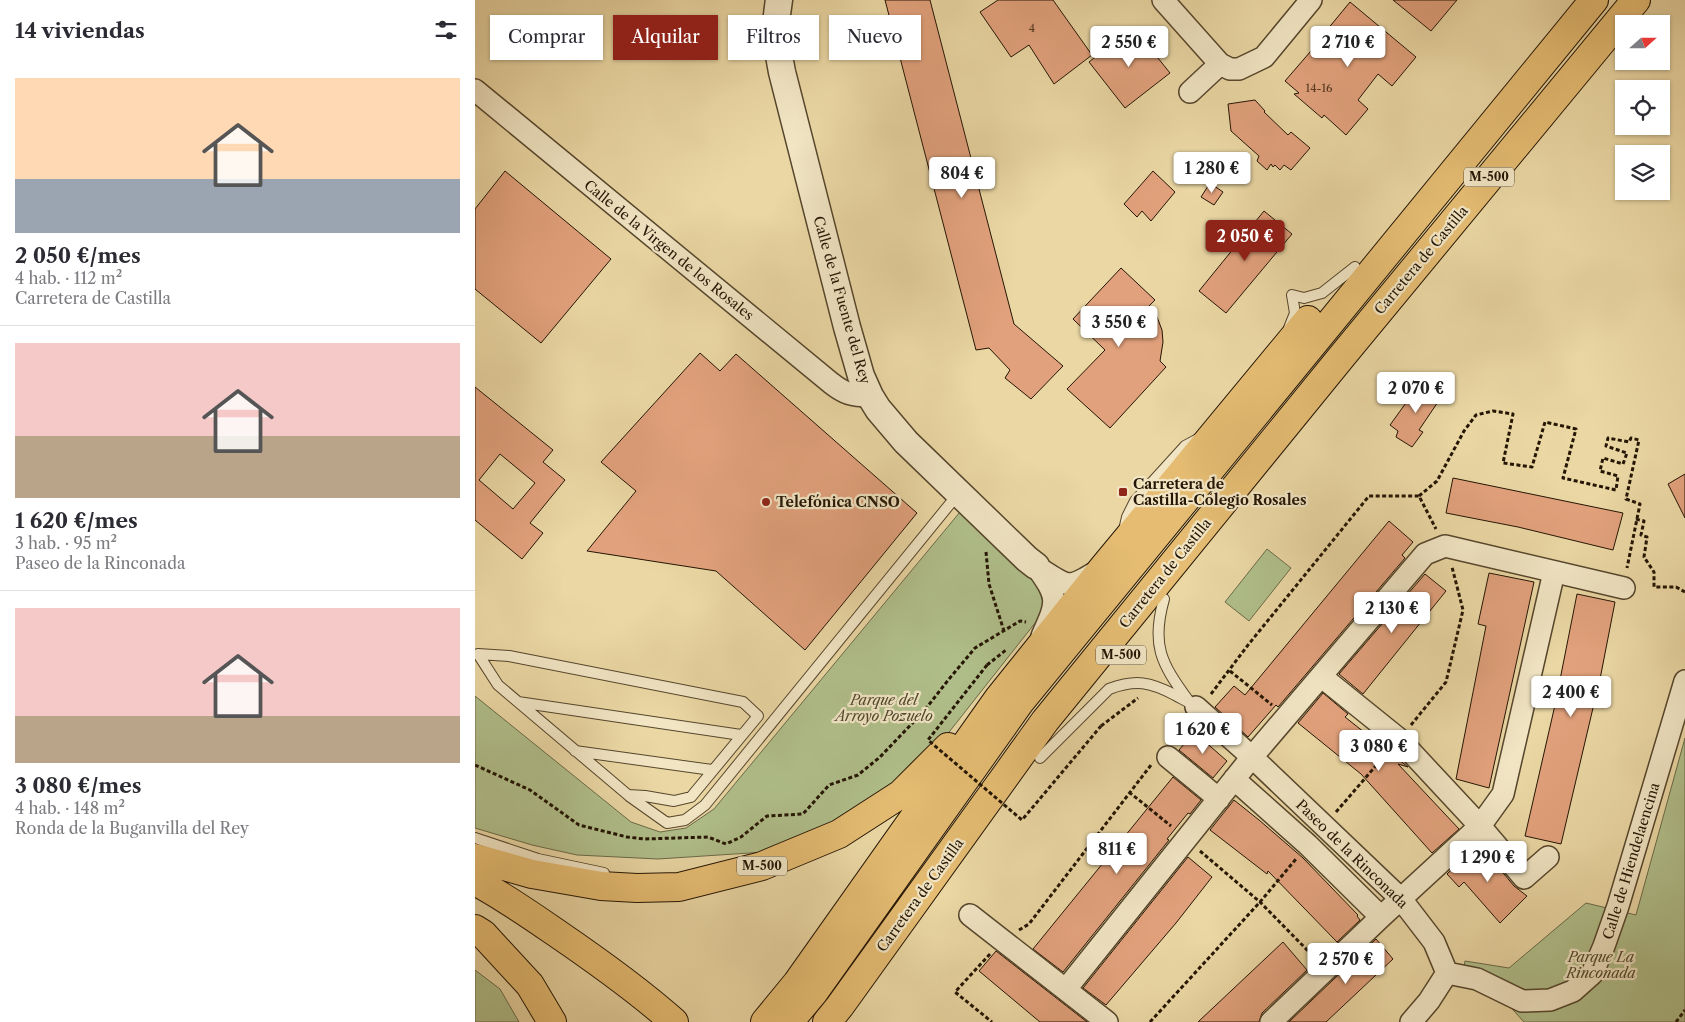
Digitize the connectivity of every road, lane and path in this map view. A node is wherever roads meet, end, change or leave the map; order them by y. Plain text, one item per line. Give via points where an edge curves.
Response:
1 (779, 0) edge
2 (1163, 0) edge
3 (1311, 0) edge
4 (1594, 0) edge
5 (1636, 0) edge
6 (1569, 30) junction
7 (1220, 64) junction
8 (475, 90) edge
9 (1190, 92) dead end
10 (1343, 354) junction
11 (870, 396) junction
12 (959, 492) junction
13 (1419, 496) dead end
14 (1636, 519) junction
15 (986, 550) dead end
16 (1037, 566) junction
17 (1103, 568) junction
18 (1554, 572) junction
19 (1624, 588) joint
20 (1685, 592) edge
21 (1164, 600) junction
22 (1004, 631) junction
23 (1030, 640) junction
24 (1008, 648) dead end
25 (476, 654) edge
26 (1230, 671) dead end
27 (1322, 677) junction
28 (1685, 681) edge
29 (1155, 685) junction
30 (997, 699) junction
31 (517, 702) junction
32 (1193, 705) junction
33 (1287, 718) junction
34 (741, 735) junction
35 (574, 751) junction
36 (1163, 753) junction
37 (1252, 757) junction
38 (1040, 758) junction
39 (475, 766) edge
40 (712, 770) junction
41 (1234, 779) junction
42 (1129, 792) junction
43 (628, 796) junction
44 (1219, 798) junction
45 (1480, 826) junction
46 (475, 838) edge
47 (1186, 839) junction
48 (1548, 857) dead end
49 (475, 858) edge
50 (762, 866) junction
51 (613, 873) dead end
52 (679, 876) dead end
53 (475, 881) edge
54 (475, 897) edge
55 (1401, 899) junction
56 (971, 915) dead end
57 (1381, 917) junction
58 (475, 929) edge
59 (1003, 940) junction
60 (885, 944) junction
61 (588, 954) junction
62 (1325, 969) junction
63 (1447, 973) junction
64 (1066, 988) junction
65 (1685, 1010) edge
66 (833, 1017) edge
67 (552, 1022) edge
68 (674, 1022) edge
69 (765, 1022) edge
70 (789, 1022) edge
71 (992, 1022) edge
72 (1107, 1022) edge
73 (1271, 1022) edge
74 (1411, 1022) edge
75 (1676, 1022) edge

1 - 11 street, Calle de la Fuente del Rey via 776,38 782,72 847,327
2 - 7 street
3 - 7 street via 1264,57 1239,69
4 - 6 highway, M-500
5 - 10 highway, Carretera de Castilla / M-500
6 - 17 highway, M-500 via 1485,111
6 - 70 highway, M-500 via 1020,702 815,992
7 - 9 street
8 - 11 street, Calle de la Virgen de los Rosales via 831,384 843,393
10 - 21 highway, M-500
10 - 60 highway, Carretera de Castilla / M-500 via 1045,721
11 - 12 street, Calle de la Fuente del Rey via 889,424
12 - 16 street, Calle de la Fuente del Rey
12 - 43 lane via 705,805 685,820 667,823
13 - 14 path via 1437,481 1476,415 1493,411 1513,414 1503,463 1532,467 1545,422 1575,429 1563,478 1616,490 1618,476 1600,470 1603,458 1623,464 1627,453 1606,446 1608,438 1629,442 1631,438 1639,440 1626,499 1640,504
14 - 19 path
14 - 20 path via 1644,521 1641,536 1647,537 1643,557 1655,572 1654,587 1676,587
15 - 22 path via 989,584
16 - 17 street, Calle de la Fuente del Rey via 1066,584 1081,581
16 - 23 street, Calle de la Fuente del Rey via 1054,596 1053,614
17 - 23 highway, M-500
18 - 19 street
18 - 27 street via 1445,546 1425,554
18 - 45 street via 1503,794
21 - 32 lane via 1159,616 1159,651 1166,669
21 - 38 highway, M-500
22 - 23 path via 1020,621 1028,622
22 - 39 path via 975,648 925,712 881,757 858,774 829,785 803,814 767,816 741,837 726,844 708,837 627,837 579,825 530,790
23 - 30 highway, M-500
24 - 29 path, bridge via 987,665 928,740 1022,820 1101,726
25 - 31 lane via 498,685
25 - 34 lane via 509,656 743,702 758,716
26 - 33 path
27 - 33 street
27 - 45 street via 1399,739
28 - 63 street, Calle de Hiendelaencina via 1618,906 1592,974 1573,991 1550,1000 1522,1001 1477,980
29 - 32 lane
29 - 38 lane via 1137,682 1109,689
30 - 50 highway, M-500 via 901,794 839,834
30 - 69 highway, M-500 via 797,983
31 - 34 lane
31 - 35 lane
32 - 36 path
32 - 37 street, Paseo de la Rinconada
33 - 37 street
34 - 40 lane
35 - 40 lane
35 - 43 lane
36 - 42 path
36 - 44 street
37 - 41 street
37 - 55 street, Paseo de la Rinconada
38 - 60 highway, M-500 via 986,830
40 - 43 lane via 691,798 674,801
41 - 44 street
41 - 57 street via 1308,845
42 - 47 path
42 - 59 path via 1029,924
44 - 47 street
45 - 48 street via 1524,878
45 - 55 street
46 - 51 lane via 538,859
47 - 62 path via 1260,902
47 - 64 street
49 - 50 highway, M-500 via 532,874 601,886 637,888 679,887
50 - 52 lane
53 - 61 highway
54 - 61 highway
55 - 57 street
55 - 63 street, Paseo de la Rinconada via 1434,942
56 - 59 street
57 - 62 street
58 - 67 highway via 530,985
59 - 64 street
59 - 71 path via 955,992
60 - 66 highway, Carretera de Castilla / M-500
61 - 68 highway
62 - 73 street
63 - 74 street
64 - 72 street
65 - 75 path

